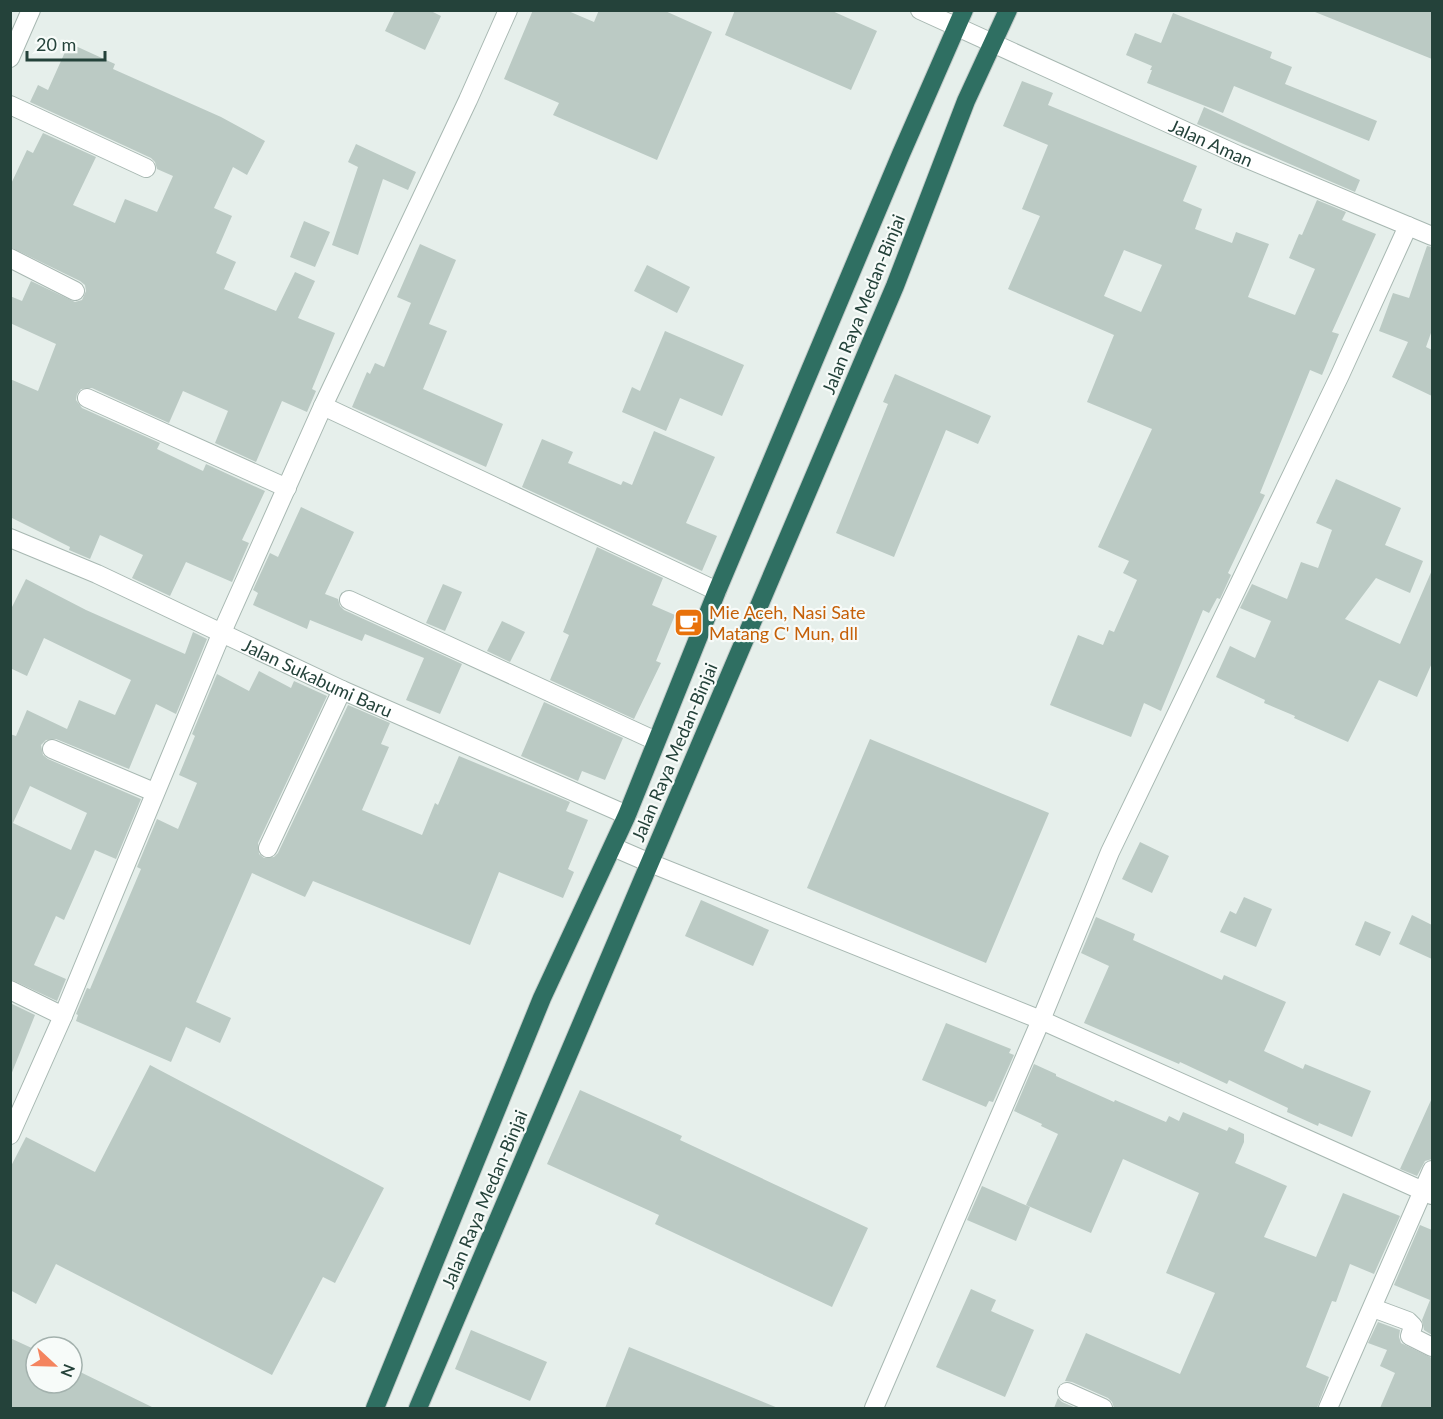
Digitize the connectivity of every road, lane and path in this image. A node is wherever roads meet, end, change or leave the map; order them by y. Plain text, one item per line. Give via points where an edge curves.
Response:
1 (31, 10) edge
2 (507, 10) edge
3 (920, 10) edge
4 (1008, 10) edge
5 (960, 19) edge
6 (993, 43) junction
7 (10, 58) edge
8 (10, 105) edge
9 (146, 168) dead end
10 (1408, 226) junction
11 (1432, 236) edge
12 (10, 258) edge
13 (75, 291) dead end
14 (87, 398) dead end
15 (323, 406) junction
16 (287, 488) junction
17 (10, 538) edge
18 (717, 591) junction
19 (348, 600) dead end
20 (222, 632) junction
21 (342, 690) junction
22 (656, 741) junction
23 (52, 749) dead end
24 (154, 792) junction
25 (627, 815) junction
26 (613, 847) junction
27 (268, 848) dead end
28 (650, 863) junction
29 (10, 990) edge
30 (63, 1016) junction
31 (1041, 1020) junction
32 (12, 1128) edge
33 (1432, 1170) edge
34 (1428, 1193) edge
35 (1373, 1308) junction
36 (1432, 1347) edge
37 (1067, 1392) dead end
38 (375, 1408) edge
39 (418, 1408) edge
40 (874, 1408) edge
41 (1103, 1408) edge
42 (1328, 1408) edge

1 - 7 street
2 - 15 street
3 - 5 street, Jalan Aman
4 - 6 highway, Jalan Raya Medan-Binjai
5 - 6 street, Jalan Aman
5 - 18 highway, Jalan Raya Medan-Binjai
6 - 10 street, Jalan Aman via 1238,155
6 - 28 highway, Jalan Raya Medan-Binjai
8 - 9 street
10 - 11 street, Jalan Aman
10 - 31 street via 1110,852
12 - 13 street
14 - 16 street
15 - 16 street
15 - 18 street
16 - 20 street
17 - 20 street, Jalan Sukabumi Baru
18 - 22 highway, Jalan Raya Medan-Binjai
19 - 22 street
20 - 21 street, Jalan Sukabumi Baru
20 - 24 street
21 - 25 street, Jalan Sukabumi Baru
21 - 27 street
22 - 25 highway, Jalan Raya Medan-Binjai
23 - 24 street
24 - 30 street
25 - 26 highway, Jalan Raya Medan-Binjai
26 - 28 street
26 - 38 highway, Jalan Raya Medan-Binjai via 542,998
28 - 31 street
28 - 39 highway, Jalan Raya Medan-Binjai
29 - 30 street
30 - 32 street
31 - 34 street
31 - 40 street
33 - 34 street
34 - 35 street
35 - 36 street via 1408,1321 1413,1326 1410,1336
35 - 42 street
37 - 41 street

